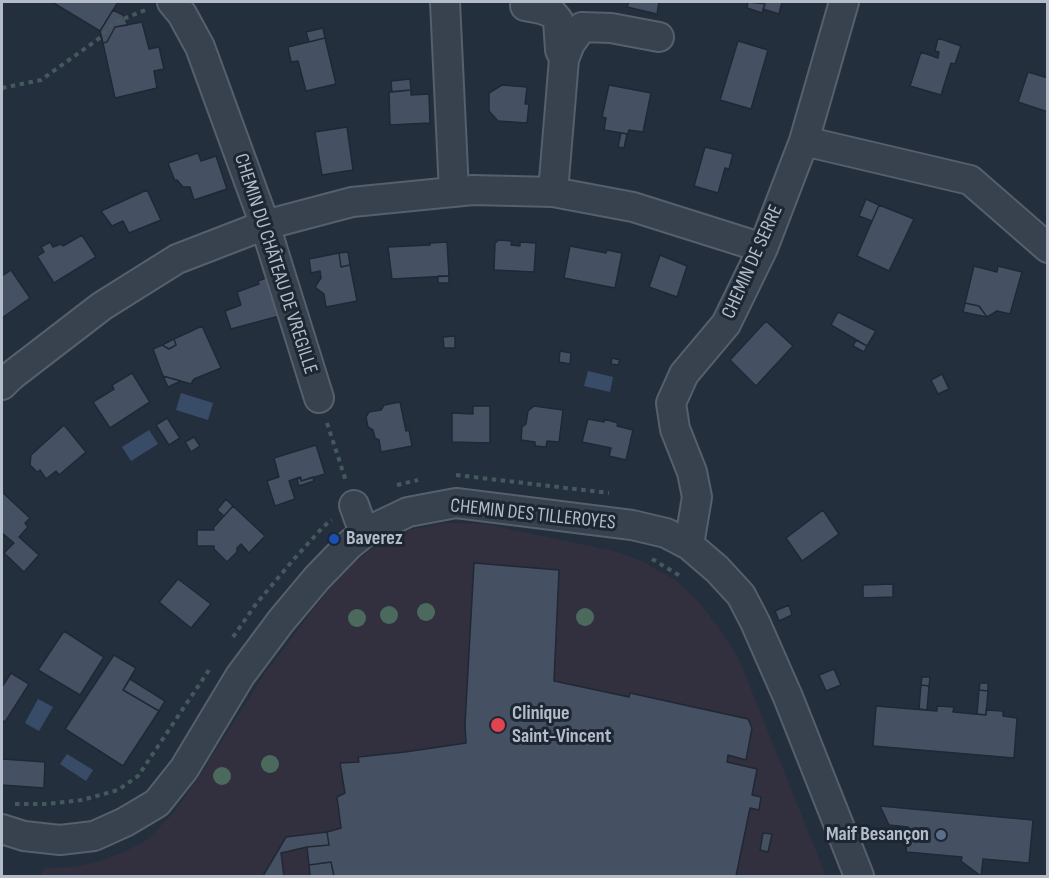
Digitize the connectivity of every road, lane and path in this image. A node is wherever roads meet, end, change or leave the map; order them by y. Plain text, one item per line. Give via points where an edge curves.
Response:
1 (445, 2) edge
2 (844, 2) edge
3 (163, 3) edge
4 (525, 6) dead end
5 (658, 37) dead end
6 (564, 59) junction
7 (2, 88) edge
8 (804, 141) junction
9 (454, 192) junction
10 (553, 192) junction
11 (265, 225) junction
12 (763, 248) junction
13 (1047, 248) edge
14 (2, 385) edge
15 (319, 398) joint
16 (449, 476) dead end
17 (426, 479) dead end
18 (393, 487) dead end
19 (612, 495) dead end
20 (354, 505) junction
21 (632, 525) junction
22 (364, 533) junction
23 (688, 545) junction
24 (689, 583) dead end
25 (232, 638) dead end
26 (214, 664) dead end
27 (7, 816) edge
28 (860, 876) edge

1 - 9 street
2 - 8 street, CHEMIN DE SERRE
3 - 7 path via 113,23 101,37 41,80
3 - 11 street, CHEMIN DU CHÂTEAU DE VREGILLE via 182,14 200,47
4 - 6 street via 541,9 558,20
5 - 6 street via 582,27
6 - 10 street
8 - 12 street, CHEMIN DE SERRE
8 - 13 street via 970,180
9 - 10 street
9 - 11 street via 352,202
10 - 12 street via 633,207
11 - 14 street via 177,259 102,306
11 - 15 street, CHEMIN DU CHÂTEAU DE VREGILLE
12 - 23 street, CHEMIN DE SERRE via 726,324 684,374 671,403 675,429 693,472 697,497
15 - 20 path, CHEMIN DU CHÂTEAU DE VREGILLE
16 - 19 path via 460,474
17 - 18 path
20 - 22 street
20 - 25 path via 324,526 256,604
21 - 22 street, CHEMIN DES TILLEROYES via 456,503 408,512
21 - 23 street, CHEMIN DES TILLEROYES via 666,533
21 - 24 path via 628,541
22 - 27 street, CHEMIN DES TILLEROYES via 280,621 240,676 184,769 157,803 94,836 60,840 24,836
23 - 28 street, CHEMIN DES TILLEROYES via 741,595 756,622
26 - 27 path via 138,776 118,790

